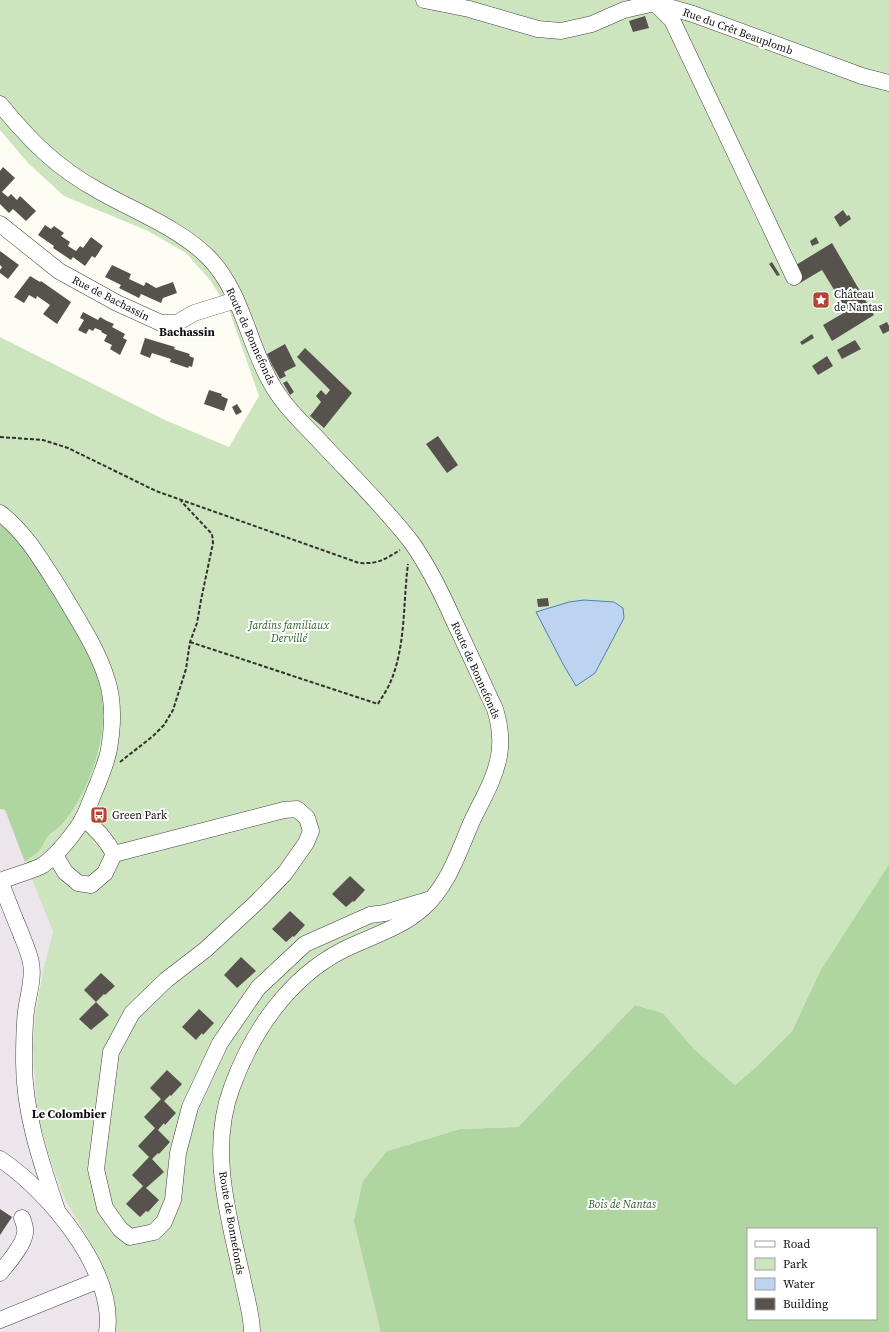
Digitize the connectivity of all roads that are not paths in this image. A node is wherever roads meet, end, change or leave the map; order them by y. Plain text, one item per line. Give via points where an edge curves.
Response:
1 (424, 0) edge
2 (656, 2) edge
3 (889, 83) edge
4 (0, 104) edge
5 (0, 224) edge
6 (794, 277) dead end
7 (236, 300) junction
8 (0, 513) edge
9 (83, 818) junction
10 (114, 854) junction
11 (54, 855) junction
12 (0, 881) edge
13 (433, 899) junction
14 (0, 1159) edge
15 (56, 1210) junction
16 (22, 1218) dead end
17 (0, 1273) edge
18 (99, 1280) junction
19 (0, 1320) edge
20 (107, 1332) edge
21 (252, 1332) edge

1 - 2 street, Rue du Crêt Beauplomb via 469,9 538,29 561,31 592,24 624,10
2 - 3 street, Rue du Crêt Beauplomb via 862,76
2 - 6 street via 672,20
4 - 7 street, Route de Bonnefonds via 24,133 70,174 190,242 208,257 224,276
5 - 7 street, Rue de Bachassin via 59,271 117,303 161,323 177,323 194,313
7 - 13 street, Route de Bonnefonds via 271,384 291,411 412,543 439,589 500,724 499,756 494,776 446,879
8 - 9 street via 33,547 95,649 107,680 112,703 109,750
9 - 10 street via 106,840
9 - 11 street
10 - 11 street via 105,873 91,885 78,883 65,872
10 - 13 street via 284,810 297,809 307,818 311,831 306,843 285,873 258,901 205,950 166,980 132,1013 111,1052 96,1169 105,1208 120,1229 130,1237 154,1232 164,1222 173,1200 178,1153 190,1107 220,1043 258,988 305,944 370,916
11 - 12 street via 41,866
12 - 15 street via 31,964 24,1038 26,1093 37,1148
13 - 21 street, Route de Bonnefonds via 410,918 341,951 302,978 267,1019 239,1068 224,1111 221,1160 224,1189
14 - 15 street
15 - 18 street via 87,1255
16 - 17 street via 25,1233 23,1240
18 - 19 street
18 - 20 street via 105,1298

